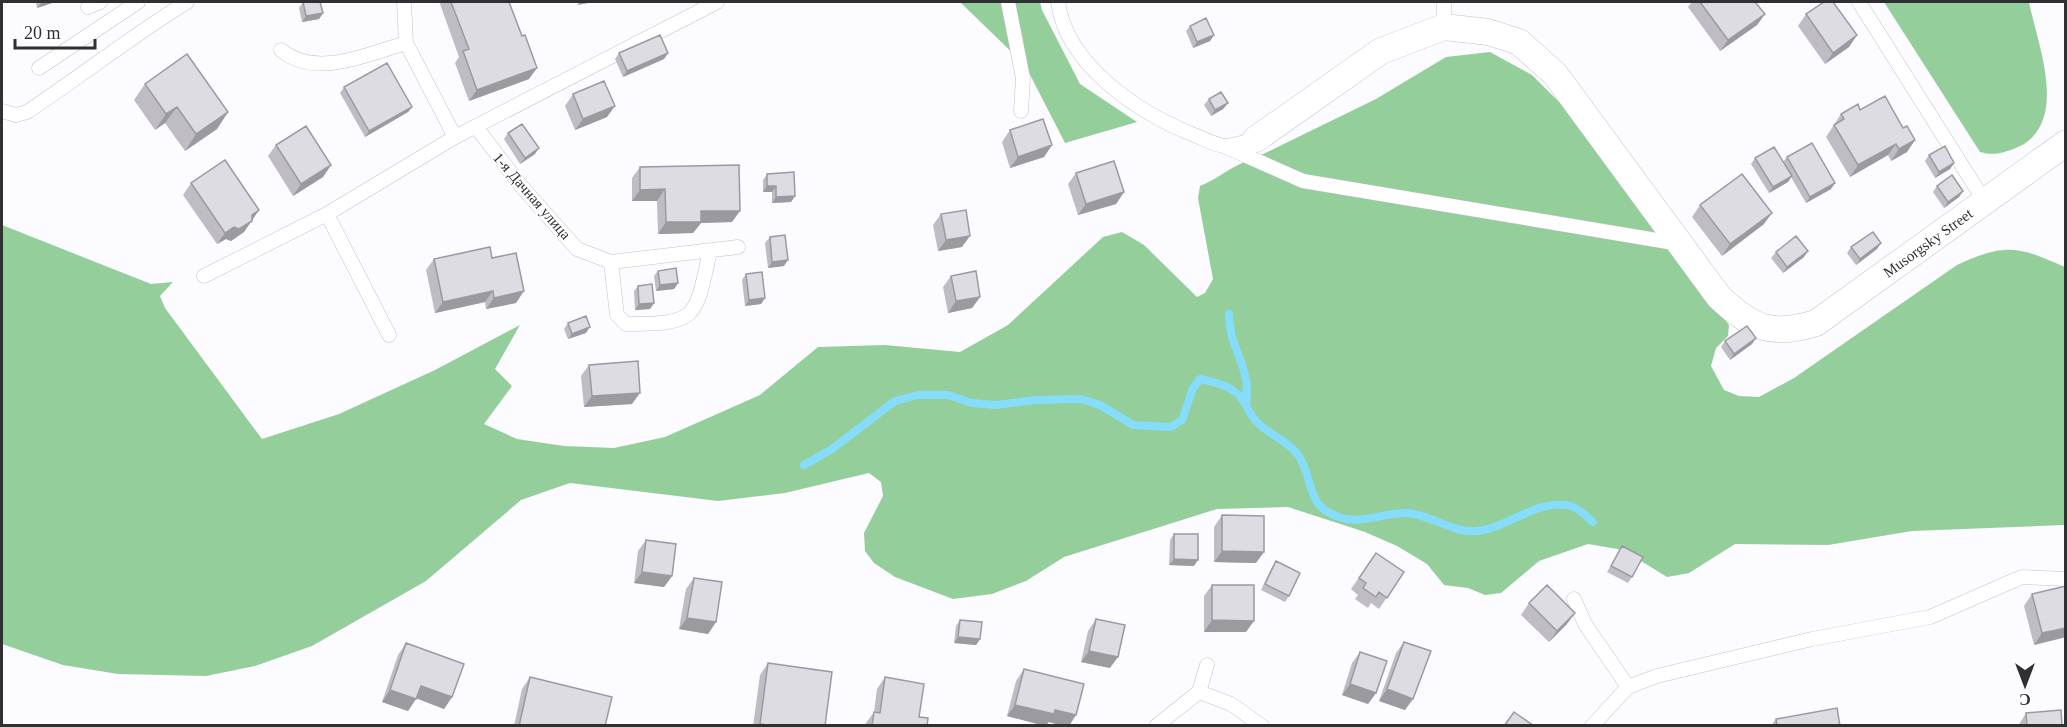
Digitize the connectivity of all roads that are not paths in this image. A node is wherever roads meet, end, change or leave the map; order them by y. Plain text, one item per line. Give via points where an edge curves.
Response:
1 (138, 2) edge
2 (187, 2) edge
3 (404, 2) edge
4 (717, 2) edge
5 (1008, 2) edge
6 (1058, 2) edge
7 (1444, 2) edge
8 (1859, 2) edge
9 (1444, 27) junction
10 (406, 43) junction
11 (281, 50) dead end
12 (39, 68) dead end
13 (2, 111) edge
14 (1021, 111) dead end
15 (476, 127) junction
16 (455, 137) junction
17 (1256, 139) joint
18 (2066, 142) edge
19 (1224, 146) junction
20 (1985, 202) junction
21 (327, 214) junction
22 (1681, 244) junction
23 (738, 247) dead end
24 (710, 251) junction
25 (611, 262) junction
26 (204, 276) dead end
27 (389, 335) dead end
28 (2066, 579) edge
29 (1574, 599) dead end
30 (1207, 664) dead end
31 (1628, 687) junction
32 (1199, 692) junction
33 (1156, 726) edge
34 (1262, 726) edge
35 (1592, 726) edge

1 - 12 lane
2 - 13 lane via 27,112 16,116
3 - 10 lane
4 - 15 lane
5 - 14 lane via 1023,78
6 - 19 lane via 1065,30 1091,67 1133,103 1178,129
7 - 9 lane
8 - 20 lane
9 - 17 street via 1381,51
9 - 22 street, Musorgsky Street via 1488,32 1519,42 1555,74
10 - 11 lane via 336,63 303,61
10 - 16 lane
15 - 16 lane
15 - 25 lane, 1-я Дачная улица via 577,249
16 - 21 lane
17 - 19 lane
18 - 20 street, Musorgsky Street
19 - 22 lane via 1303,182
20 - 22 street, Musorgsky Street via 1816,323 1797,329 1751,324 1737,314 1719,297
21 - 26 lane
21 - 27 lane
23 - 24 lane, 1-я Дачная улица
24 - 25 lane, 1-я Дачная улица
24 - 25 lane via 700,293 688,317 671,324 626,324 617,315
28 - 31 lane via 2022,577 1930,617 1710,661
29 - 31 lane via 1585,624
30 - 32 lane
31 - 35 lane
32 - 33 lane
32 - 34 lane via 1231,704

